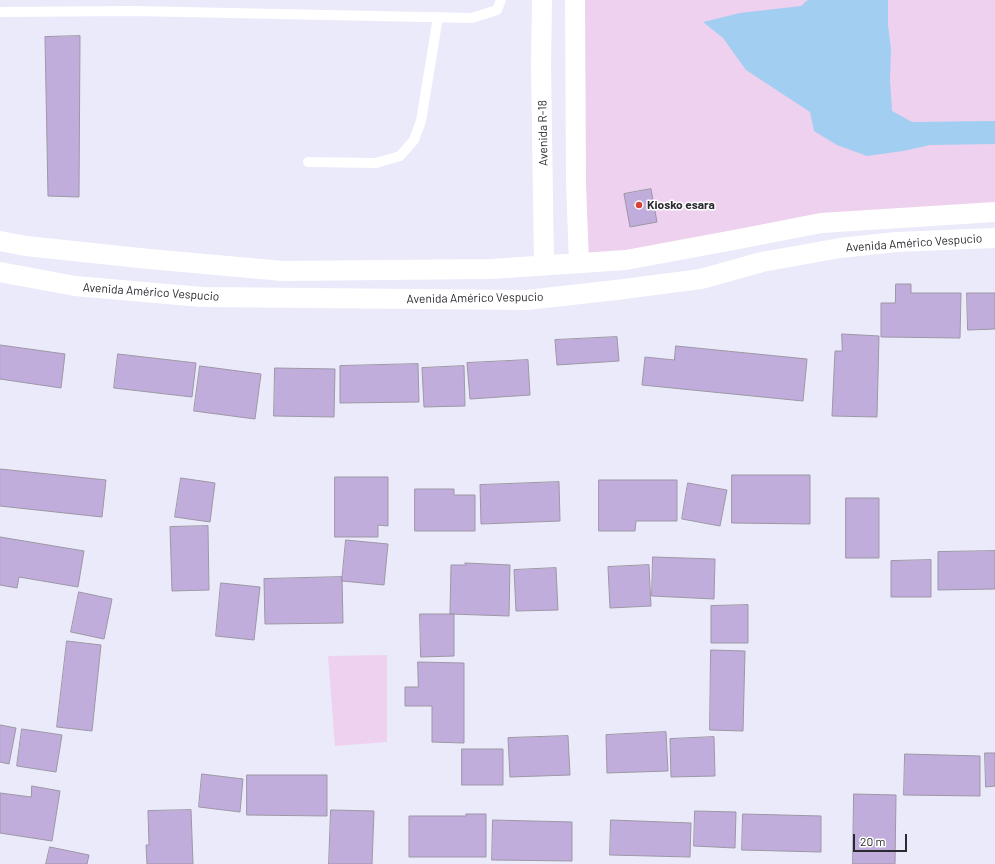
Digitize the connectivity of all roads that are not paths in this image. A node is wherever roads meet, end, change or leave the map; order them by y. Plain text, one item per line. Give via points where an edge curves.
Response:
1 (501, 0) edge
2 (542, 0) edge
3 (575, 0) edge
4 (0, 12) edge
5 (438, 17) junction
6 (308, 162) dead end
7 (995, 212) edge
8 (995, 238) edge
9 (0, 241) edge
10 (579, 263) junction
11 (544, 265) junction
12 (0, 272) edge

1 - 5 lane via 497,10 472,18
2 - 11 street, Avenida R-18
3 - 10 street
4 - 5 lane via 134,11
5 - 6 lane via 421,121 414,140 400,156 376,163
7 - 10 street via 821,223 626,260
8 - 12 street, Avenida Américo Vespucio via 896,242 840,248 762,262 701,279 527,300 202,298 75,286
9 - 11 street via 26,246 283,271 491,269
10 - 11 street

